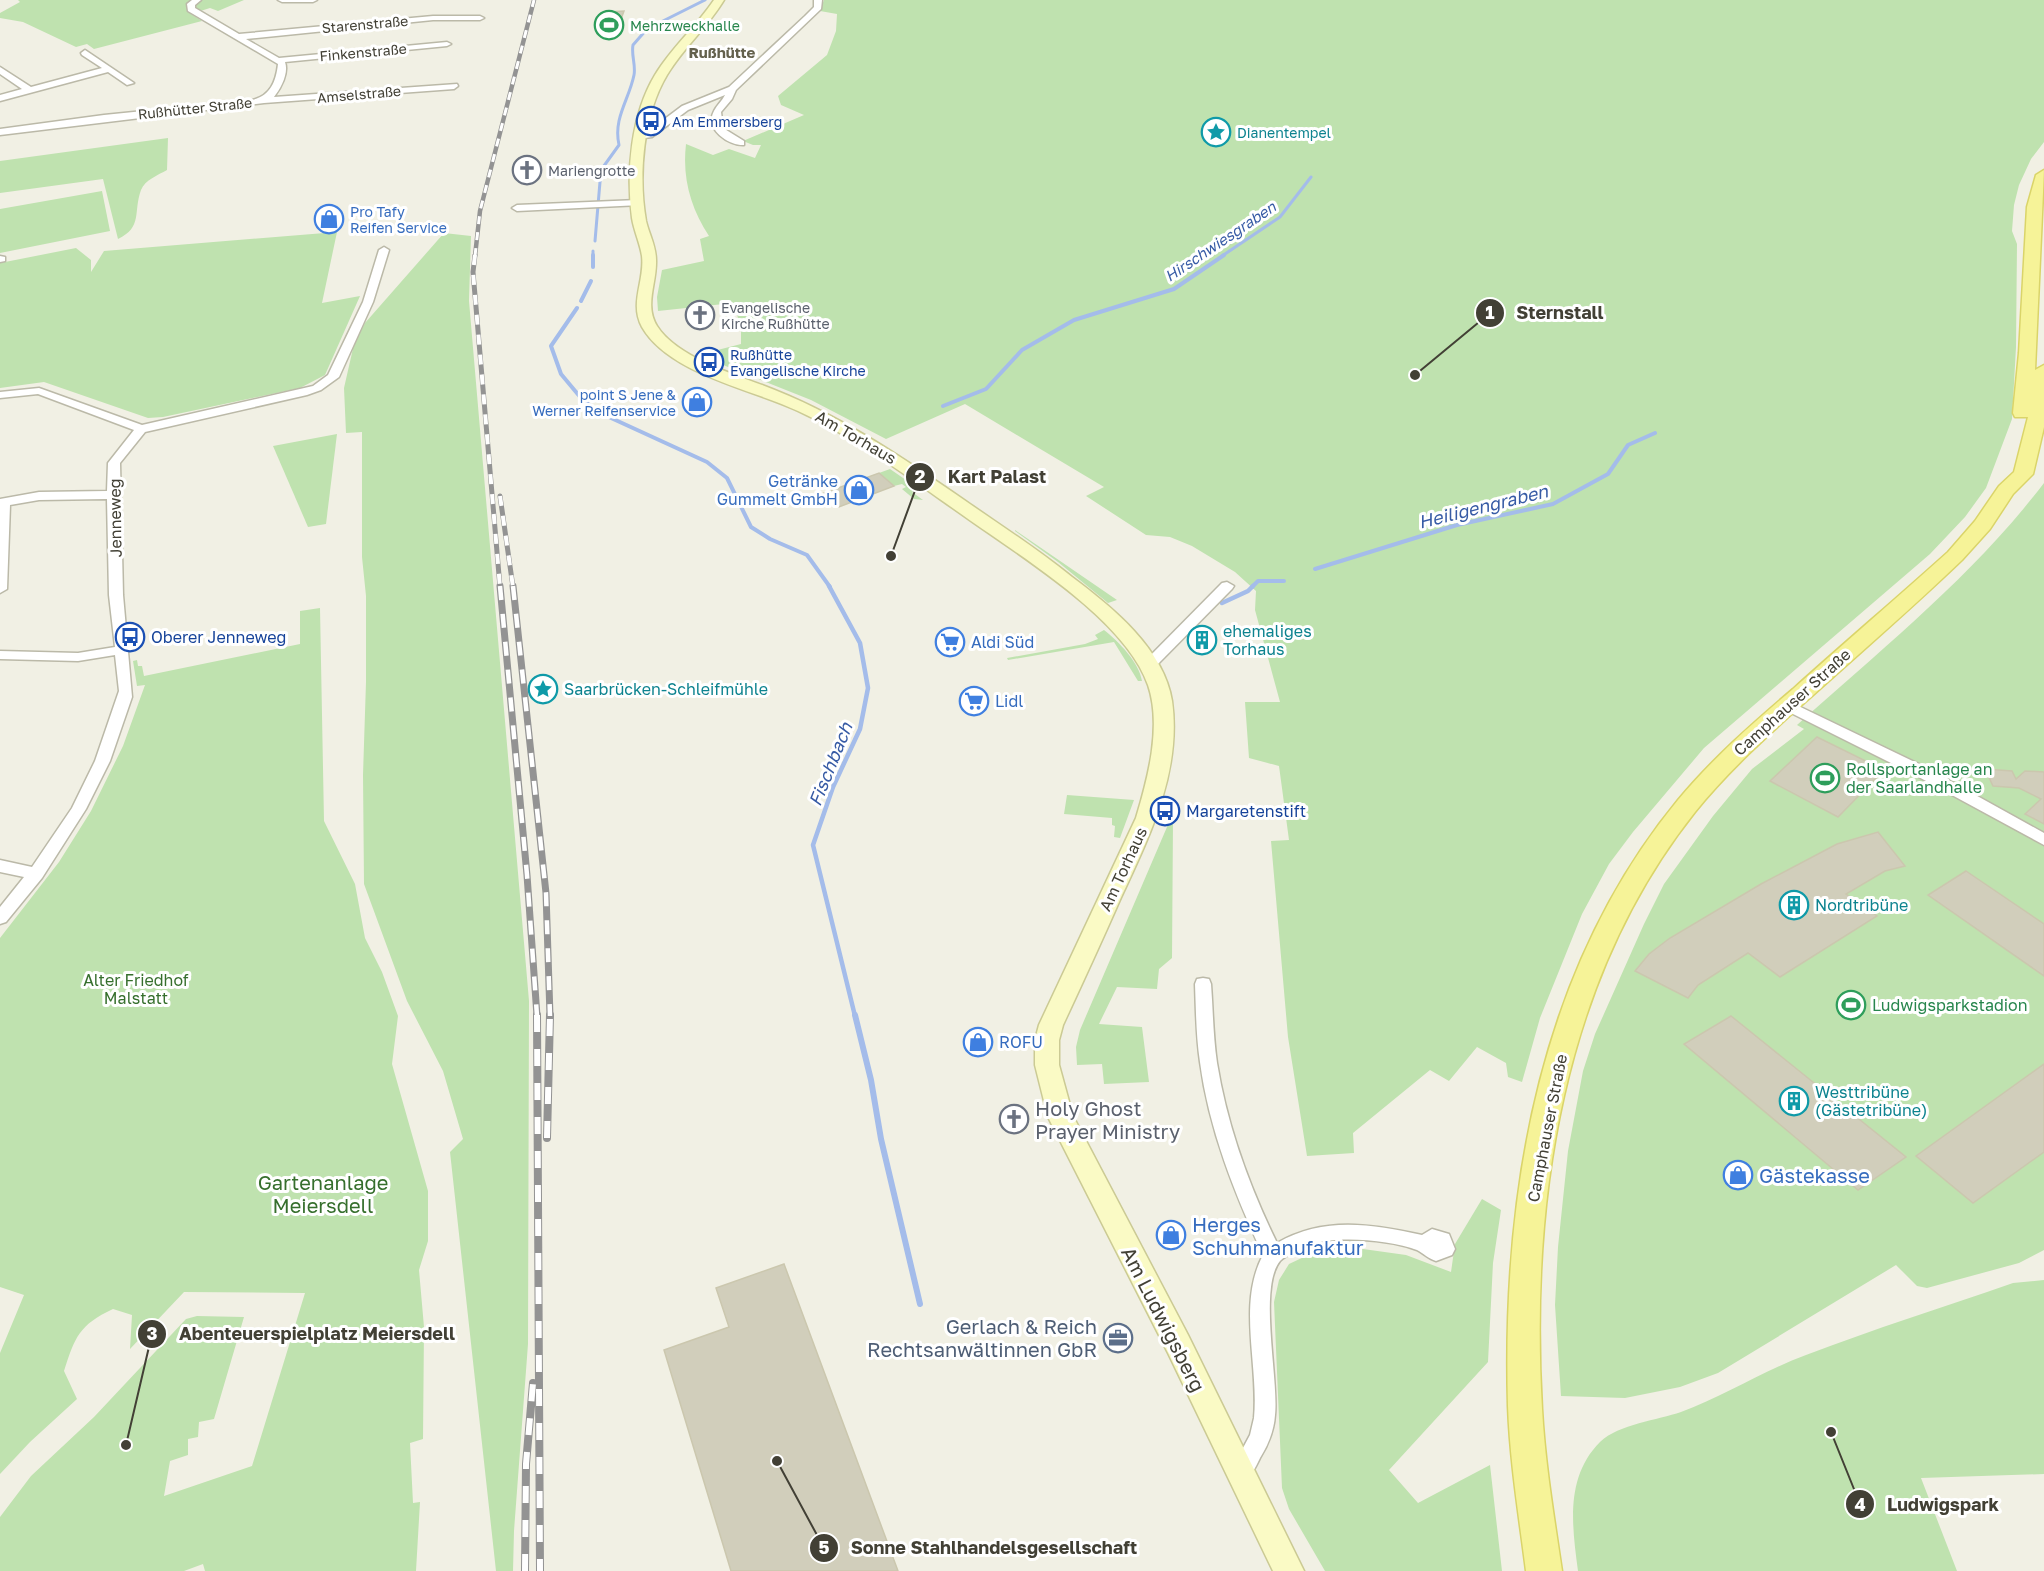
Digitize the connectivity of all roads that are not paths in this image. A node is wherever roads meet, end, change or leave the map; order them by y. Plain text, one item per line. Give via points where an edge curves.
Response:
1 (197, 0) edge
2 (282, 0) edge
3 (313, 0) edge
4 (719, 0) edge
5 (818, 0) edge
6 (480, 18) dead end
7 (225, 30) junction
8 (286, 31) junction
9 (238, 37) junction
10 (447, 44) dead end
11 (85, 53) dead end
12 (279, 60) junction
13 (109, 69) junction
14 (0, 70) edge
15 (130, 83) dead end
16 (454, 86) dead end
17 (732, 89) junction
18 (29, 90) junction
19 (0, 98) edge
20 (264, 100) junction
21 (0, 132) edge
22 (640, 137) junction
23 (741, 143) dead end
24 (2044, 175) edge
25 (638, 203) junction
26 (517, 208) dead end
27 (384, 250) dead end
28 (2044, 370) edge
29 (0, 395) edge
30 (141, 429) junction
31 (2007, 490) junction
32 (115, 495) junction
33 (2, 503) edge
34 (1, 538) edge
35 (1227, 586) dead end
36 (0, 588) edge
37 (120, 650) junction
38 (0, 655) edge
39 (1148, 666) junction
40 (1788, 706) junction
41 (2044, 840) edge
42 (0, 866) edge
43 (36, 874) junction
44 (0, 918) edge
45 (1203, 984) dead end
46 (1047, 1065) joint
47 (1426, 1244) dead end
48 (1274, 1255) junction
49 (1241, 1472) junction
50 (1289, 1571) edge
51 (1544, 1571) edge

1 - 7 street via 191,9
2 - 3 street
4 - 22 main road, Am Torhaus via 660,77
5 - 17 street via 818,7 808,18
6 - 8 street, Starenstraße
7 - 8 street, Starenstraße
7 - 9 street
8 - 9 street, Starenstraße
9 - 12 street
10 - 12 street, Finkenstraße
11 - 13 street
12 - 20 street, Rußhütter Straße via 283,66 274,94
13 - 15 street
13 - 18 street
14 - 18 street
16 - 20 street, Amselstraße
17 - 22 street via 685,108 649,135
17 - 23 street via 717,112 717,129
18 - 19 street
20 - 21 street, Rußhütter Straße
22 - 25 main road, Am Torhaus
24 - 31 main road, Camphauser Straße via 2035,207 2021,428 2008,471
25 - 26 street
25 - 39 main road, Am Torhaus via 649,264 642,292 646,319 661,341 680,355 805,408 884,452 1048,566 1090,601
27 - 30 street via 368,302 333,377 326,383 303,393
28 - 31 main road, Camphauser Straße via 2023,474
29 - 30 street via 39,391
30 - 32 street, Jenneweg via 114,463
31 - 40 main road, Camphauser Straße via 1983,525 1954,556
32 - 33 street via 46,496
32 - 37 street, Jenneweg
33 - 34 street
34 - 36 street
35 - 39 street
37 - 38 street via 78,657
37 - 43 street, Jenneweg via 126,691 110,744 85,801
39 - 46 main road, Am Torhaus via 1158,685 1162,707 1154,797 1051,1025
40 - 41 street
40 - 51 main road, Camphauser Straße via 1728,759 1686,806 1636,874 1599,945 1568,1027 1542,1138 1530,1214 1525,1282 1525,1409
42 - 43 street
43 - 44 street, Jenneweg
45 - 48 street via 1205,1035 1218,1113 1250,1207
46 - 49 main road, Am Ludwigsberg via 1065,1125
47 - 48 street via 1321,1233 1294,1242
48 - 49 street via 1262,1296 1266,1407 1263,1426
49 - 50 main road, Am Ludwigsberg

